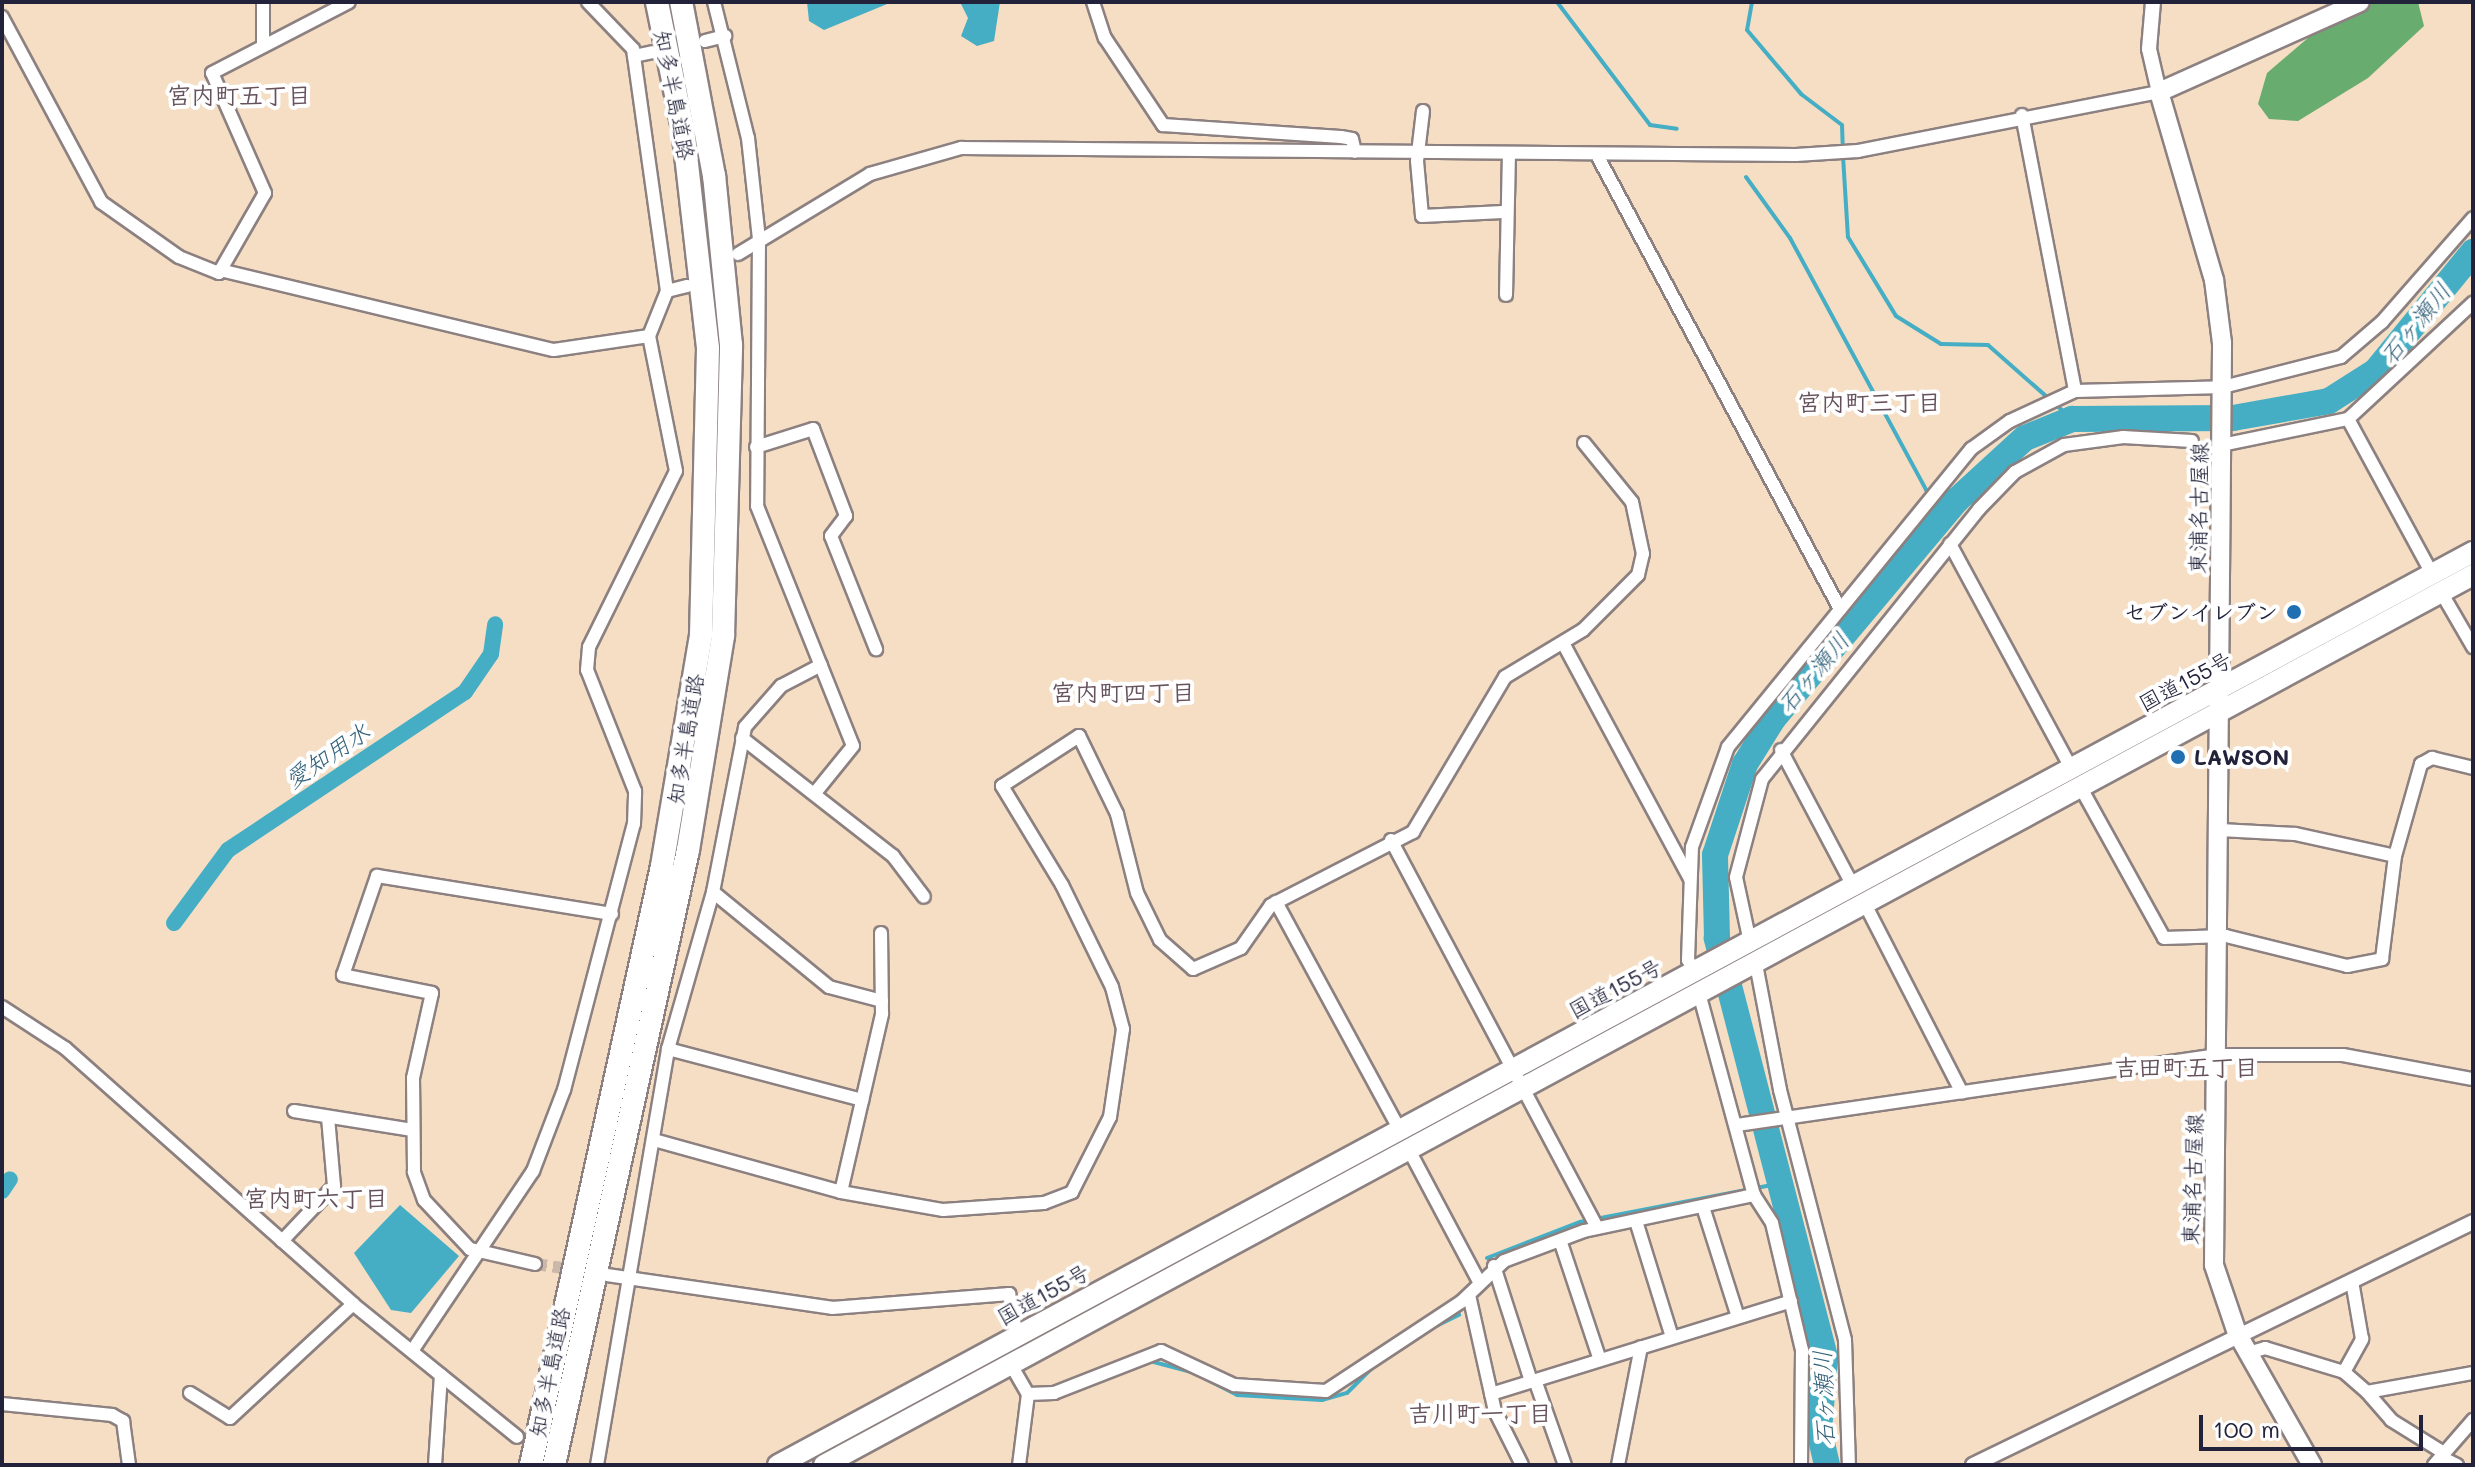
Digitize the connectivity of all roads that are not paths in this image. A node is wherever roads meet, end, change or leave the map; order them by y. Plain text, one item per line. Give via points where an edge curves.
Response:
1 (263, 2) edge
2 (349, 2) edge
3 (588, 2) edge
4 (657, 2) edge
5 (681, 2) edge
6 (714, 2) edge
7 (1093, 2) edge
8 (2153, 2) edge
9 (2360, 2) edge
10 (2, 17) edge
11 (725, 36) junction
12 (705, 41) dead end
13 (263, 46) junction
14 (653, 52) dead end
15 (634, 56) junction
16 (2159, 92) junction
17 (1423, 111) dead end
18 (2022, 115) junction
19 (1355, 152) junction
20 (1418, 153) junction
21 (1509, 155) junction
22 (1597, 155) junction
23 (1503, 212) junction
24 (2473, 218) edge
25 (759, 239) junction
26 (738, 254) dead end
27 (220, 270) junction
28 (687, 286) dead end
29 (667, 291) junction
30 (1506, 295) dead end
31 (2473, 303) edge
32 (649, 336) junction
33 (2223, 390) junction
34 (2075, 391) junction
35 (2348, 419) junction
36 (2192, 441) dead end
37 (1584, 443) dead end
38 (2223, 443) junction
39 (756, 447) junction
40 (1950, 544) junction
41 (2473, 552) edge
42 (2473, 575) edge
43 (2437, 583) junction
44 (1839, 607) junction
45 (1563, 643) junction
46 (2473, 647) edge
47 (876, 649) dead end
48 (821, 665) junction
49 (2221, 689) junction
50 (2220, 713) junction
51 (742, 738) junction
52 (1781, 750) junction
53 (2071, 768) junction
54 (2473, 768) edge
55 (2081, 788) junction
56 (815, 793) junction
57 (2220, 830) junction
58 (1391, 840) junction
59 (2395, 856) junction
60 (1690, 879) junction
61 (713, 892) junction
62 (1860, 896) junction
63 (924, 897) dead end
64 (1276, 902) junction
65 (612, 914) junction
66 (881, 933) dead end
67 (2218, 939) junction
68 (1749, 943) junction
69 (1755, 964) junction
70 (1700, 981) junction
71 (882, 1001) junction
72 (2, 1007) edge
73 (668, 1049) junction
74 (2218, 1055) junction
75 (1514, 1068) junction
76 (2473, 1079) edge
77 (1523, 1088) junction
78 (1962, 1093) junction
79 (862, 1100) junction
80 (294, 1111) dead end
81 (1787, 1114) junction
82 (328, 1117) junction
83 (1737, 1125) junction
84 (1399, 1129) junction
85 (412, 1130) junction
86 (654, 1140) junction
87 (1409, 1150) junction
88 (841, 1192) junction
89 (1754, 1195) junction
90 (1704, 1210) junction
91 (1636, 1221) junction
92 (2473, 1222) edge
93 (1597, 1228) junction
94 (282, 1241) junction
95 (1561, 1243) junction
96 (483, 1255) junction
97 (535, 1264) tunnel mouth
98 (1494, 1266) junction
99 (607, 1275) dead end
100 (630, 1280) junction
101 (1478, 1280) junction
102 (2352, 1281) junction
103 (1469, 1295) junction
104 (1791, 1301) junction
105 (353, 1304) junction
106 (1738, 1317) junction
107 (2237, 1333) junction
108 (1017, 1336) junction
109 (1672, 1337) junction
110 (1641, 1347) junction
111 (412, 1351) junction
112 (2248, 1353) junction
113 (1600, 1360) junction
114 (1010, 1363) junction
115 (2344, 1372) junction
116 (2473, 1373) edge
117 (441, 1375) junction
118 (1533, 1381) junction
119 (2367, 1392) junction
120 (190, 1393) dead end
121 (1028, 1394) junction
122 (1491, 1394) junction
123 (2, 1404) edge
124 (2473, 1420) edge
125 (517, 1437) dead end
126 (2440, 1458) edge
127 (129, 1465) edge
128 (435, 1465) edge
129 (531, 1465) edge
130 (554, 1465) edge
131 (597, 1465) edge
132 (778, 1465) edge
133 (824, 1465) edge
134 (1019, 1465) edge
135 (1522, 1465) edge
136 (1565, 1465) edge
137 (1618, 1465) edge
138 (1801, 1465) edge
139 (1849, 1465) edge
140 (1973, 1465) edge
141 (2312, 1465) edge
142 (2457, 1465) edge

1 - 13 street
2 - 13 street
3 - 15 street
4 - 129 highway, 知多半島道路 via 701,255 711,446 706,575 689,725 662,866
5 - 130 highway, 知多半島道路 via 714,176 731,345 725,621 688,850
6 - 11 street
7 - 19 street via 1105,38 1163,125 1341,137 1352,139
8 - 16 street via 2149,49
9 - 16 main road
10 - 27 street via 101,202 179,257
11 - 12 street
11 - 25 street via 748,138
13 - 27 street via 212,73 265,193
14 - 15 street
15 - 29 street
16 - 18 street
16 - 33 main road, 東浦名古屋線 via 2214,280
17 - 20 street
18 - 22 street via 1858,151
18 - 34 street
19 - 20 street
19 - 25 street via 961,148 870,174
20 - 21 street
20 - 23 street via 1422,216
21 - 22 street
21 - 23 street
22 - 44 street
23 - 30 street
24 - 33 street via 2382,322 2341,357
25 - 26 street
25 - 39 street
27 - 32 street via 554,350
28 - 29 street
29 - 32 street
31 - 35 street
32 - 65 street via 676,471 589,647 587,670 635,791 634,824
33 - 34 street
33 - 38 main road, 東浦名古屋線
34 - 44 street via 2010,421 1971,449
35 - 38 street
35 - 43 street
36 - 40 street via 2100,439 2046,452 2002,484
37 - 45 street via 1632,502 1642,566 1606,610
38 - 49 main road, 東浦名古屋線
39 - 47 street via 813,429 846,516 831,536
39 - 48 street via 757,506
40 - 52 street
40 - 53 street
41 - 43 highway, 国道155号
42 - 43 highway, 国道155号
43 - 46 street
43 - 49 highway, 国道155号
43 - 50 highway, 国道155号
44 - 60 street via 1728,747 1698,822
45 - 58 street via 1543,648 1505,677 1419,825
45 - 60 street
48 - 51 street via 781,686
48 - 56 street via 853,746
49 - 50 main road, 東浦名古屋線
49 - 53 highway, 国道155号
50 - 55 highway, 国道155号
50 - 57 main road, 東浦名古屋線
51 - 56 street
51 - 61 street
52 - 62 street
52 - 68 street via 1757,792 1739,854
53 - 62 highway, 国道155号
54 - 59 street via 2432,758 2421,764
55 - 62 highway, 国道155号
55 - 67 street via 2164,938
56 - 63 street via 893,856
57 - 59 street via 2295,834
57 - 67 main road, 東浦名古屋線
58 - 64 street
58 - 75 street
59 - 67 street via 2378,964 2347,966
60 - 70 street via 1688,960
61 - 71 street via 829,987
61 - 73 street
62 - 68 highway, 国道155号
62 - 69 highway, 国道155号
62 - 78 street
64 - 84 street
64 - 88 street via 1255,917 1241,948 1183,967 1137,893 1123,828 1079,736 1002,786 1112,987 1123,1029 1121,1072 1104,1133 1072,1192 1044,1203 943,1210
65 - 85 street via 377,876 343,975 432,993 413,1078
65 - 96 street via 533,1171
66 - 71 street
67 - 74 main road, 東浦名古屋線
68 - 70 highway, 国道155号
69 - 70 highway, 国道155号
69 - 81 street
70 - 75 highway, 国道155号
70 - 77 highway, 国道155号
70 - 83 street
71 - 79 street
72 - 94 street via 65,1048
73 - 79 street
73 - 86 street
74 - 76 street via 2343,1055
74 - 78 street
74 - 107 main road, 東浦名古屋線 via 2212,1246
75 - 77 street
75 - 84 highway, 国道155号
77 - 87 highway, 国道155号
77 - 93 street
78 - 81 street
79 - 88 street
80 - 82 street
81 - 83 street
81 - 139 street via 1846,1350
82 - 85 street
82 - 94 street via 334,1186
83 - 89 street
84 - 108 highway, 国道155号
85 - 96 street via 424,1200
86 - 88 street
86 - 100 street
87 - 101 street
87 - 114 highway, 国道155号
89 - 90 street
89 - 104 street via 1768,1211
90 - 91 street
90 - 106 street
91 - 93 street
91 - 109 street
92 - 102 street
93 - 95 street
94 - 105 street
95 - 98 street
95 - 113 street
96 - 97 street
96 - 111 street
98 - 101 street
98 - 118 street
99 - 100 street
100 - 108 street via 726,1287 832,1308 1009,1294
100 - 131 street
101 - 103 street
102 - 107 street
102 - 115 street via 2362,1339
103 - 121 street via 1326,1391 1234,1385 1161,1351 1054,1393
103 - 122 street
104 - 106 street
104 - 138 street via 1806,1381
105 - 111 street
105 - 120 street via 230,1418
106 - 109 street
107 - 112 main road, 東浦名古屋線
107 - 140 street
108 - 132 highway, 国道155号
109 - 110 street
110 - 113 street
110 - 137 street
111 - 117 street
112 - 115 street via 2265,1348
112 - 141 main road, 東浦名古屋線
113 - 118 street
114 - 121 street
114 - 133 highway, 国道155号
115 - 119 street
116 - 119 street
117 - 125 street
117 - 128 street
118 - 122 street
118 - 136 street
119 - 126 street via 2391,1420
121 - 134 street
122 - 135 street
123 - 127 street via 112,1415 123,1421
124 - 126 street
126 - 142 street

